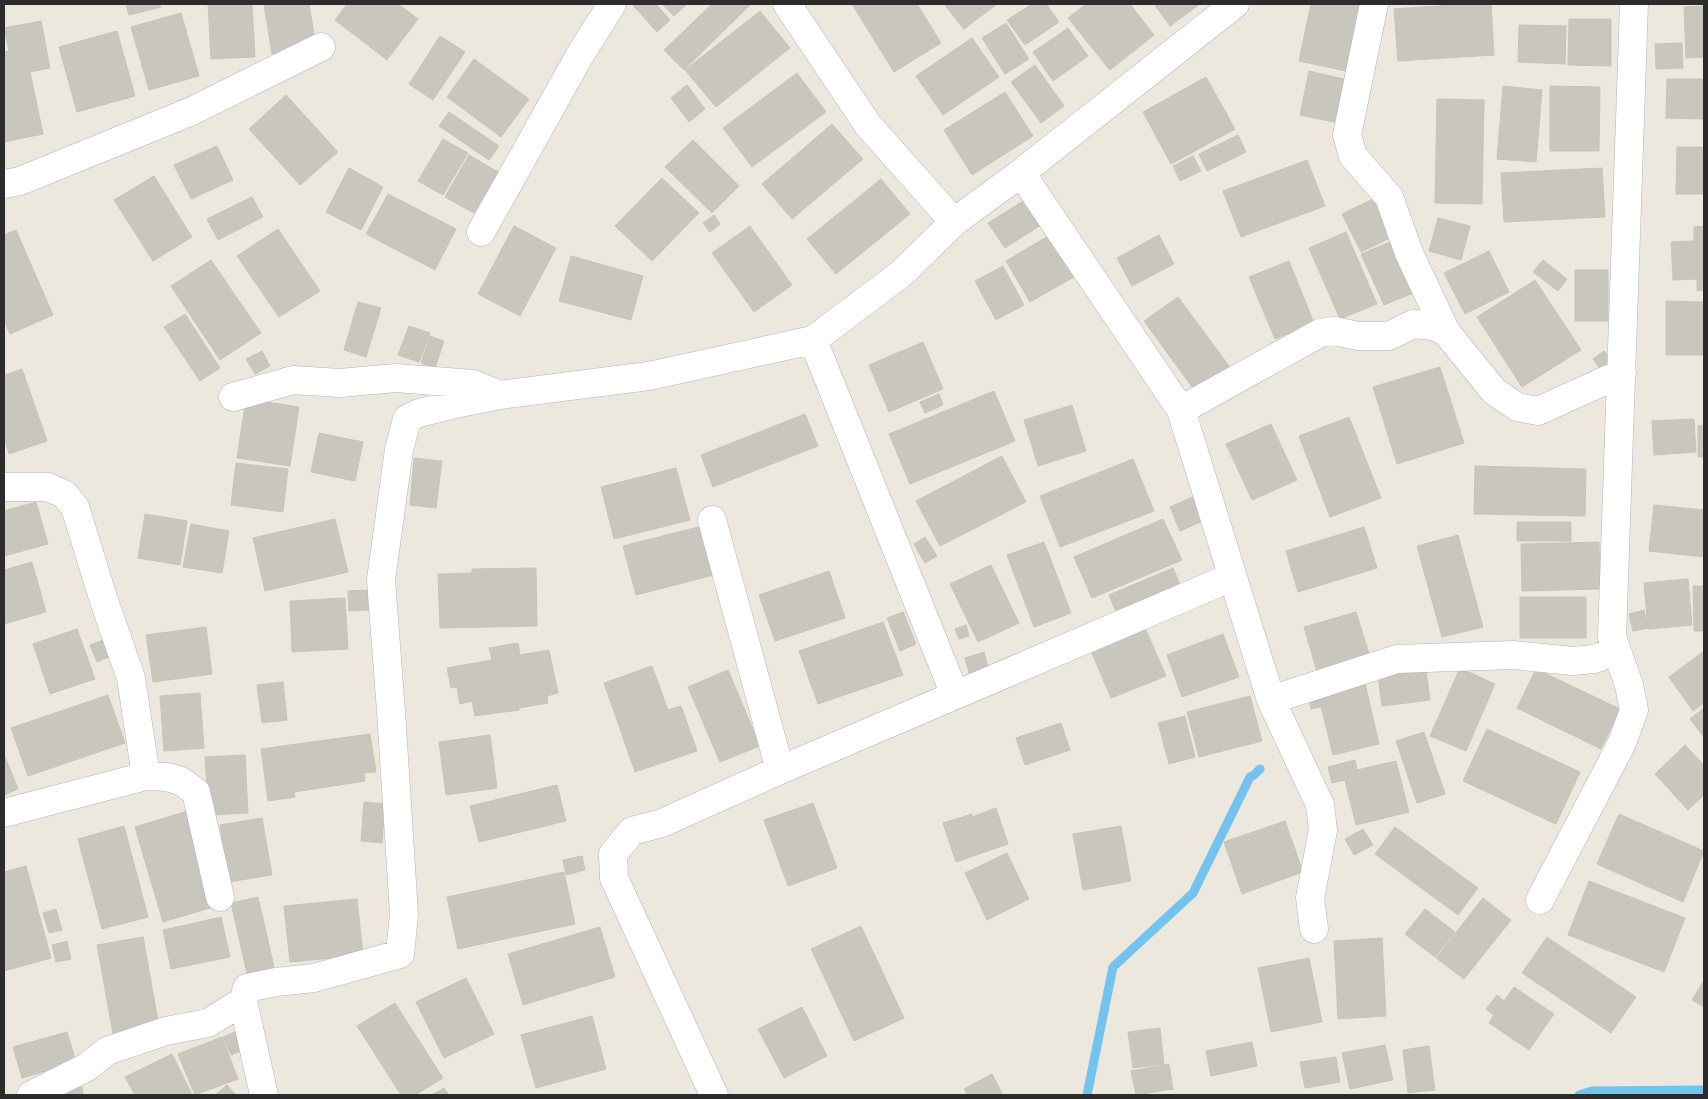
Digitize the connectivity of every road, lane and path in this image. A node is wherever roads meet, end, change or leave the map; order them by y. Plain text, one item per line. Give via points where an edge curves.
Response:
1 (612, 4) edge
2 (787, 4) edge
3 (1235, 4) edge
4 (1374, 4) edge
5 (1634, 4) edge
6 (321, 47) dead end
7 (1021, 173) junction
8 (4, 184) edge
9 (954, 222) junction
10 (481, 232) dead end
11 (1446, 332) junction
12 (813, 340) junction
13 (1622, 373) junction
14 (500, 395) junction
15 (233, 397) dead end
16 (1181, 410) junction
17 (4, 487) edge
18 (712, 520) dead end
19 (1232, 577) junction
20 (1616, 651) junction
21 (955, 694) junction
22 (1271, 700) junction
23 (780, 770) junction
24 (146, 776) junction
25 (4, 813) edge
26 (220, 897) dead end
27 (1540, 900) dead end
28 (1314, 929) dead end
29 (243, 1002) junction
30 (31, 1095) edge
31 (264, 1095) edge
32 (714, 1095) edge

1 - 10 street
2 - 9 street via 868,125
3 - 7 street
4 - 11 street via 1347,135 1353,156 1389,196 1409,253
5 - 13 street
6 - 8 street via 192,111 20,181
7 - 9 street
7 - 16 street
9 - 12 street via 902,273
11 - 13 street via 1494,391 1517,407 1538,411
11 - 16 street via 1434,326 1413,324 1389,336 1358,336 1335,331 1320,333
12 - 14 street via 649,376
12 - 21 street
13 - 20 street via 1612,637
14 - 15 street via 473,384 396,378 340,383 293,380
14 - 29 street via 420,413 407,419 399,450 381,580 404,914 400,954 314,978 247,988
16 - 19 street
17 - 24 street via 48,487 64,494 75,507 132,678
18 - 23 street
19 - 21 street
19 - 22 street
20 - 22 street via 1594,659 1573,661 1513,654 1397,659
20 - 27 street via 1629,685 1634,710 1622,743
21 - 23 street
22 - 28 street via 1320,805 1323,830 1310,898
23 - 32 street via 662,823 632,831 613,854 614,878
24 - 25 street
24 - 26 street via 181,781 196,792
29 - 30 street via 208,1023 166,1031 107,1051 87,1067
29 - 31 street

